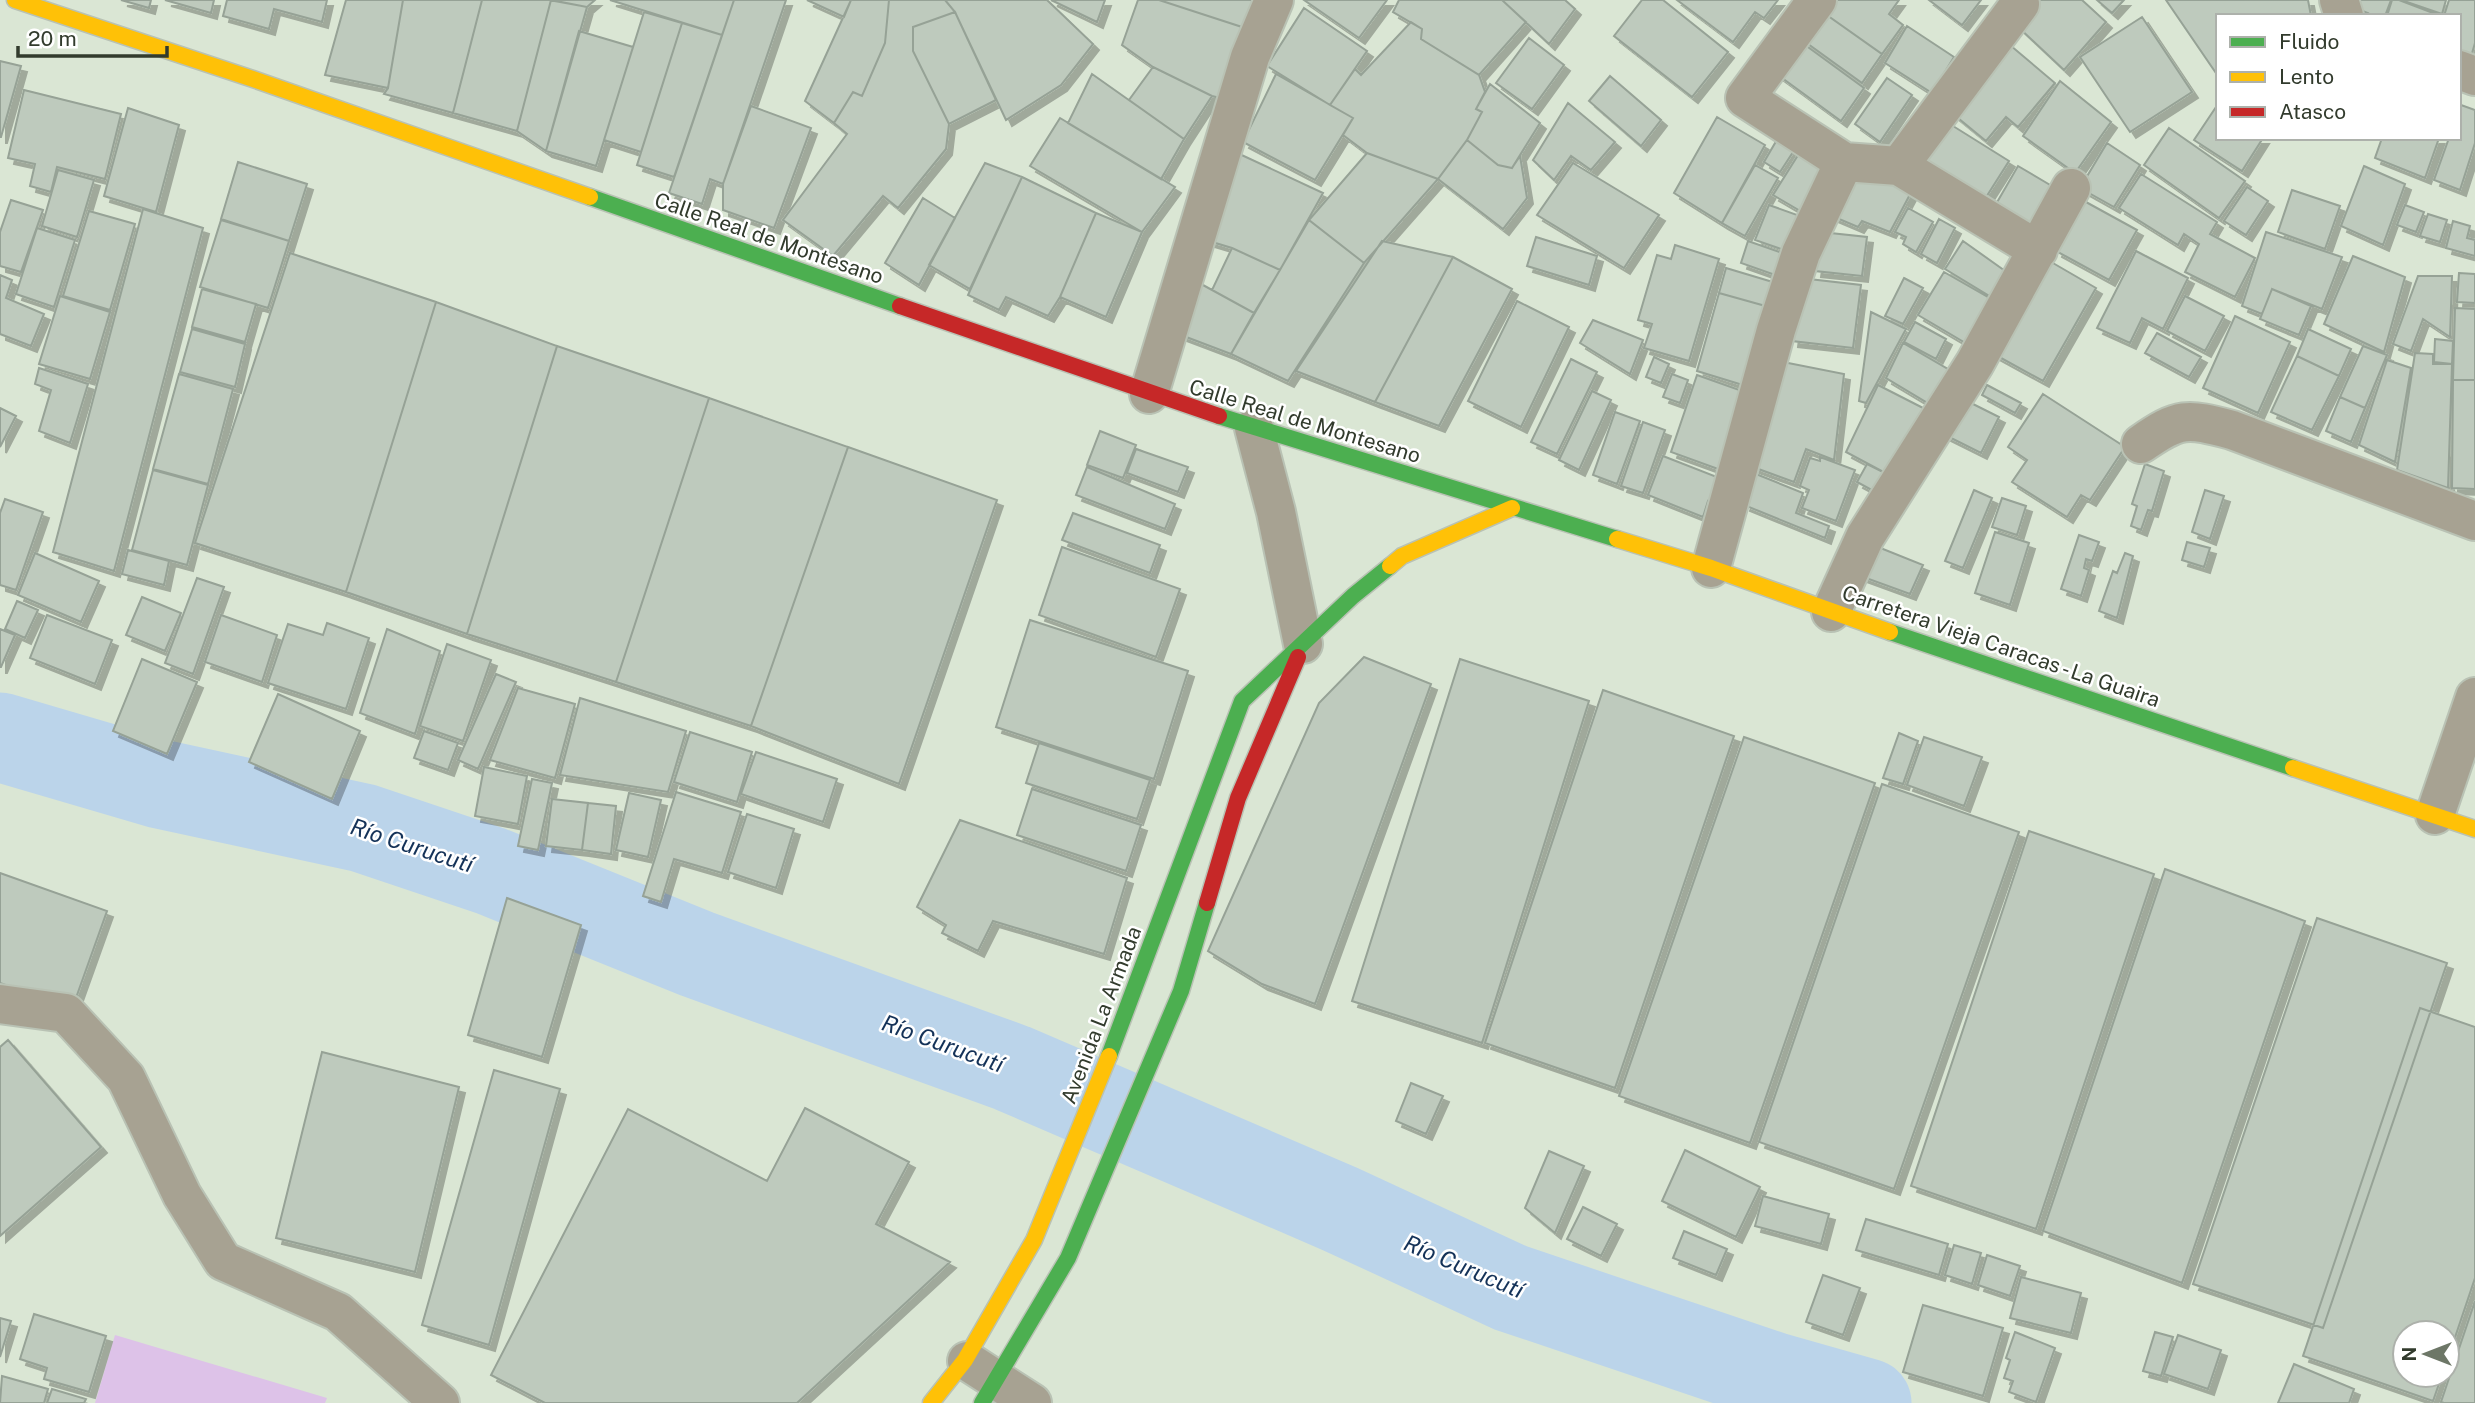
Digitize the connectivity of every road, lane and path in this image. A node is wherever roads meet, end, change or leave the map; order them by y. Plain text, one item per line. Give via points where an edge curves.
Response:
1 (15, 0) edge
2 (1274, 0) edge
3 (1817, 0) edge
4 (2020, 4) dead end
5 (1844, 162) junction
6 (1899, 166) junction
7 (2071, 188) dead end
8 (2038, 250) junction
9 (1149, 394) junction
10 (1254, 428) junction
11 (2141, 444) dead end
12 (1512, 508) junction
13 (2475, 521) edge
14 (1711, 568) junction
15 (1831, 612) junction
16 (1303, 644) junction
17 (2475, 697) edge
18 (2435, 815) junction
19 (2475, 829) edge
20 (0, 1004) edge
21 (965, 1360) junction
22 (990, 1392) edge
23 (440, 1403) edge
24 (931, 1403) edge
25 (1032, 1403) edge

1 - 9 main road, Calle Real de Montesano
2 - 9 street via 1250,57
3 - 5 street via 1745,98
4 - 6 street
5 - 6 street
5 - 14 street via 1801,253 1780,317
6 - 8 street
7 - 8 street
8 - 15 street via 1975,363 1865,537
9 - 10 main road, Calle Real de Montesano
10 - 12 main road, Calle Real de Montesano
10 - 16 street
11 - 13 street via 2170,424 2199,421
12 - 14 main road, Carretera Vieja Caracas - La Guaira
12 - 16 main road, Avenida La Armada via 1402,556
14 - 15 main road, Carretera Vieja Caracas - La Guaira
15 - 18 main road, Carretera Vieja Caracas - La Guaira
16 - 21 main road, Avenida La Armada via 1242,701 1141,976 1034,1240
16 - 22 main road, Avenida La Armada via 1238,798 1181,991 1068,1258
17 - 18 street
18 - 19 main road, Carretera Vieja Caracas - La Guaira
20 - 23 street via 66,1013 126,1078 182,1195 223,1261 338,1312
21 - 22 street
21 - 24 main road, Avenida La Armada
22 - 25 street

